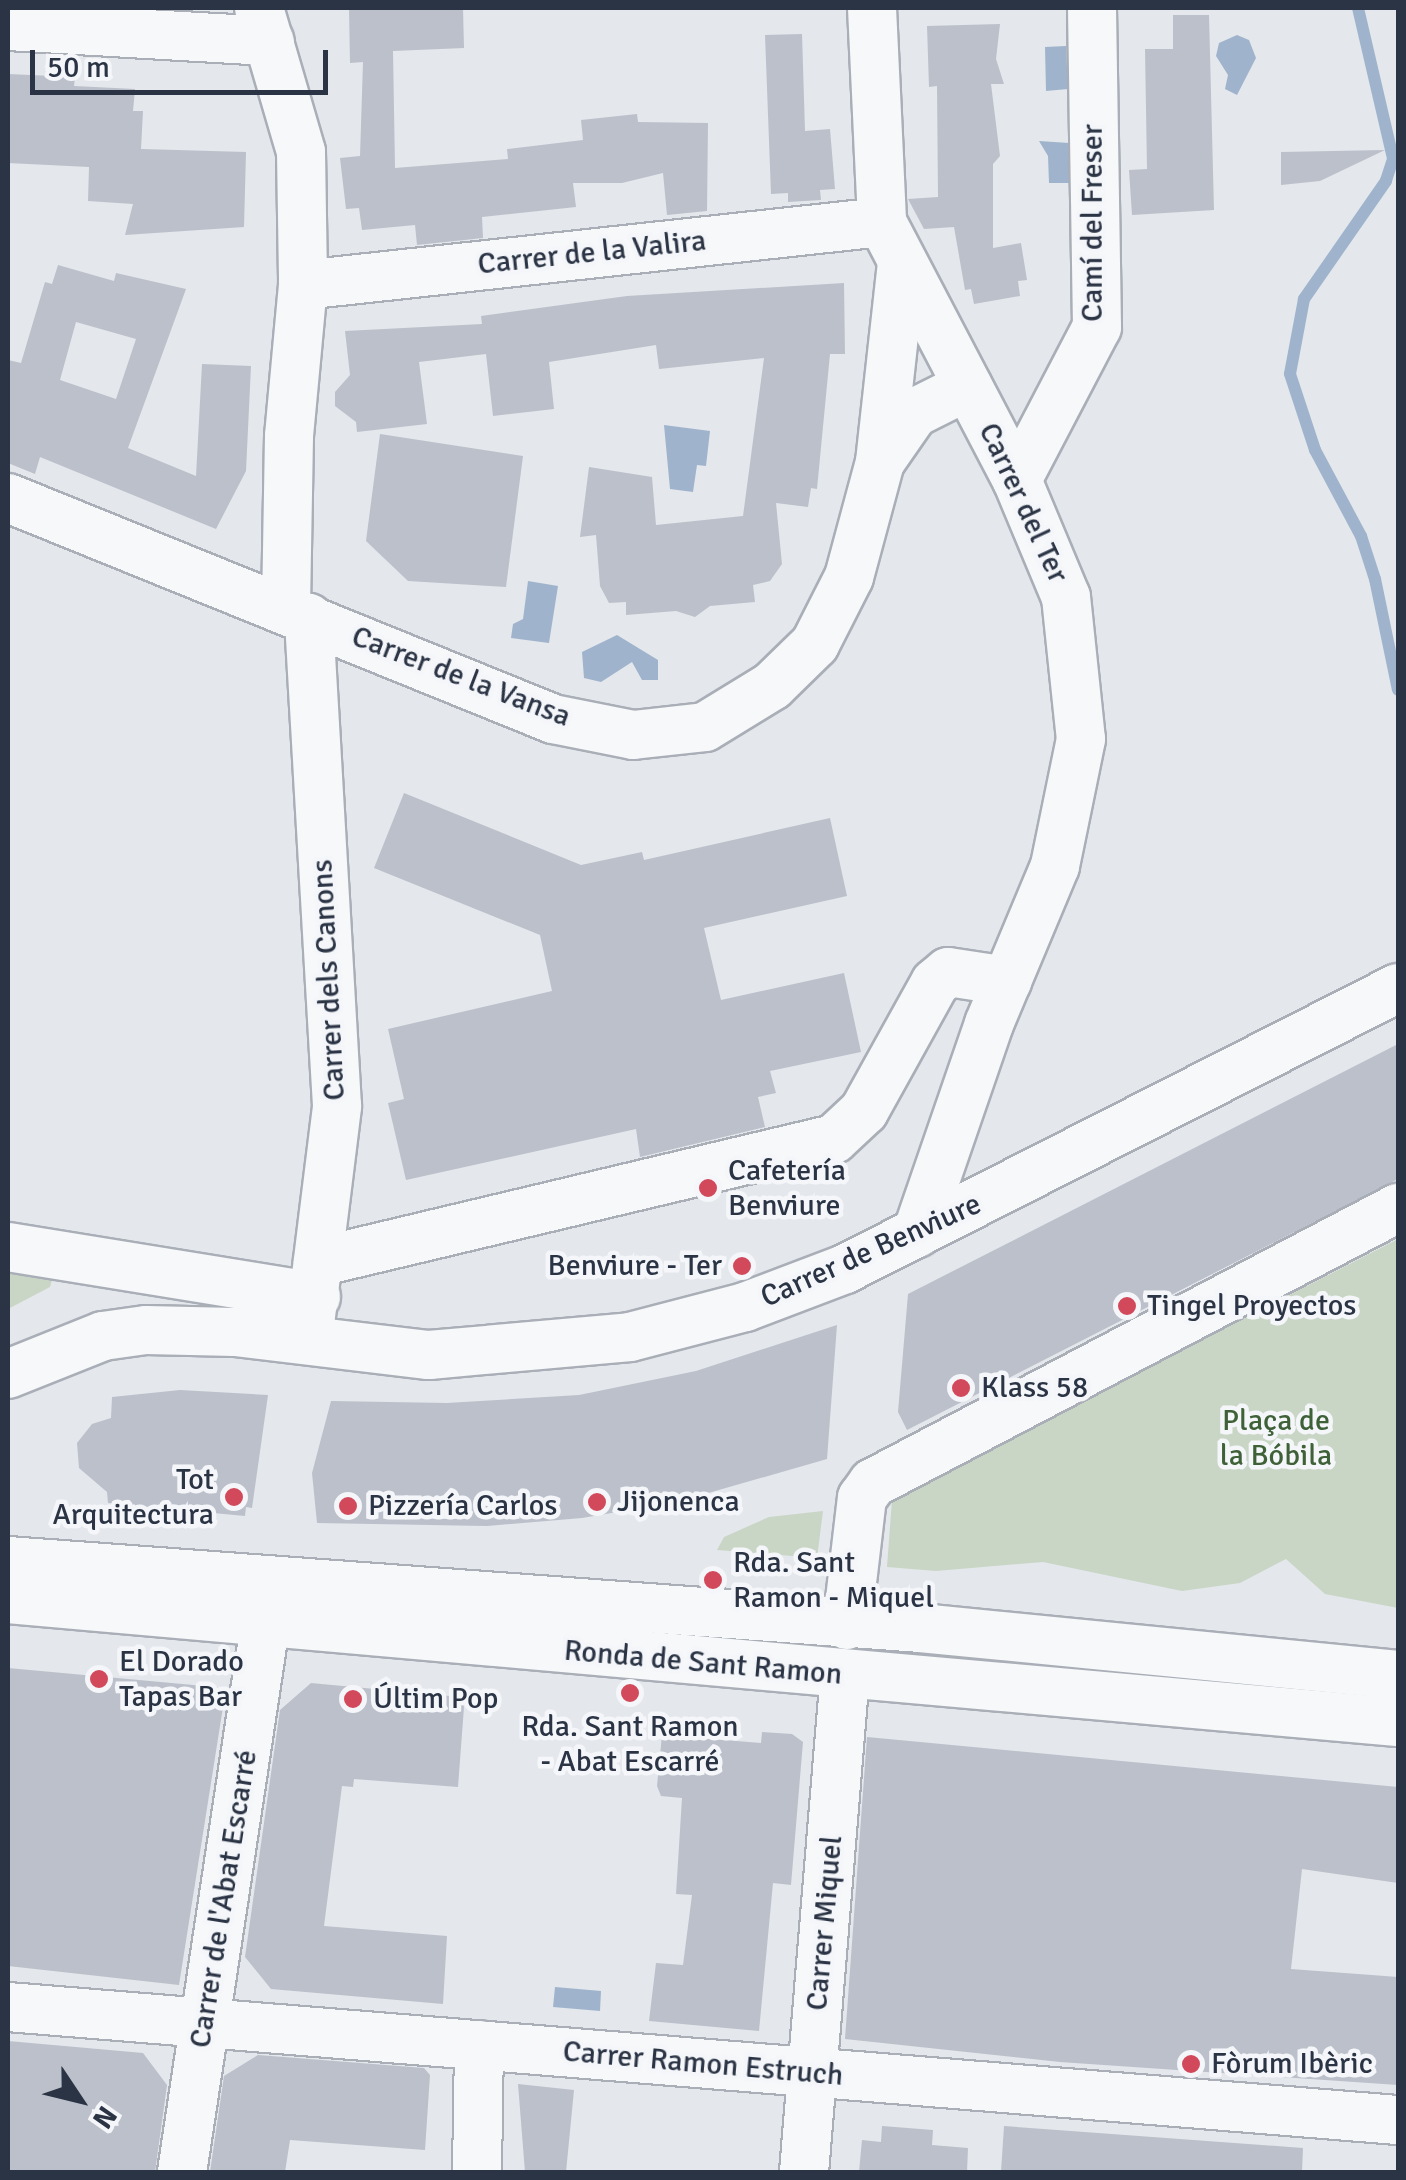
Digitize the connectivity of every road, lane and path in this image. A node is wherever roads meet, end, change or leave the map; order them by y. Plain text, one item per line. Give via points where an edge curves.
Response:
1 (872, 8) edge
2 (1092, 8) edge
3 (265, 24) edge
4 (8, 26) edge
5 (892, 243) junction
6 (303, 285) junction
7 (968, 386) junction
8 (880, 462) junction
9 (1017, 480) junction
10 (8, 498) edge
11 (298, 613) junction
12 (1007, 980) junction
13 (1398, 988) edge
14 (1398, 1208) edge
15 (917, 1234) junction
16 (8, 1247) edge
17 (314, 1300) junction
18 (8, 1374) edge
19 (8, 1560) edge
20 (8, 1600) edge
21 (265, 1626) junction
22 (847, 1626) junction
23 (845, 1674) junction
24 (1398, 1675) edge
25 (1398, 1722) edge
26 (8, 2007) edge
27 (205, 2022) junction
28 (479, 2045) junction
29 (812, 2073) junction
30 (1398, 2120) edge
31 (182, 2172) edge
32 (476, 2172) edge
33 (804, 2172) edge

1 - 5 street, Carrer del Ter
2 - 9 street, Camí del Freser via 1097,326
3 - 4 street
3 - 6 street, Carrer dels Canons via 302,152
5 - 6 street, Carrer de la Valira
5 - 7 street, Carrer del Ter
5 - 8 street, Carrer de la Vansa
6 - 11 street, Carrer dels Canons via 289,436
7 - 8 street via 914,413
7 - 9 street, Carrer del Ter
8 - 11 street, Carrer de la Vansa via 849,576 815,644 772,686 704,728 633,735 554,719
9 - 12 street, Carrer del Ter via 1066,596 1081,739 1055,866
10 - 11 street, Carrer de la Vansa
11 - 17 street, Carrer dels Canons via 338,1106
12 - 15 street, Carrer del Ter
12 - 17 street via 948,972 925,997 851,1128 640,1185
13 - 15 street, Carrer de Benviure
14 - 22 street via 873,1483 862,1498
15 - 17 street, Carrer de Benviure via 791,1292 630,1336 429,1355
16 - 17 street
17 - 18 street, Carrer de Benviure via 103,1336
19 - 22 street, Ronda de Sant Ramon
20 - 21 street, Ronda de Sant Ramon
21 - 23 street, Ronda de Sant Ramon
21 - 27 street, Carrer de l'Abat Escarré
22 - 24 street, Ronda de Sant Ramon
23 - 25 street, Ronda de Sant Ramon
23 - 29 street, Carrer Miquel
26 - 27 street, Carrer Ramon Estruch
27 - 28 street, Carrer Ramon Estruch
27 - 31 street, Carrer de l'Abat Escarré
28 - 29 street, Carrer Ramon Estruch
28 - 32 street
29 - 30 street, Carrer Ramon Estruch
29 - 33 street, Carrer Miquel

